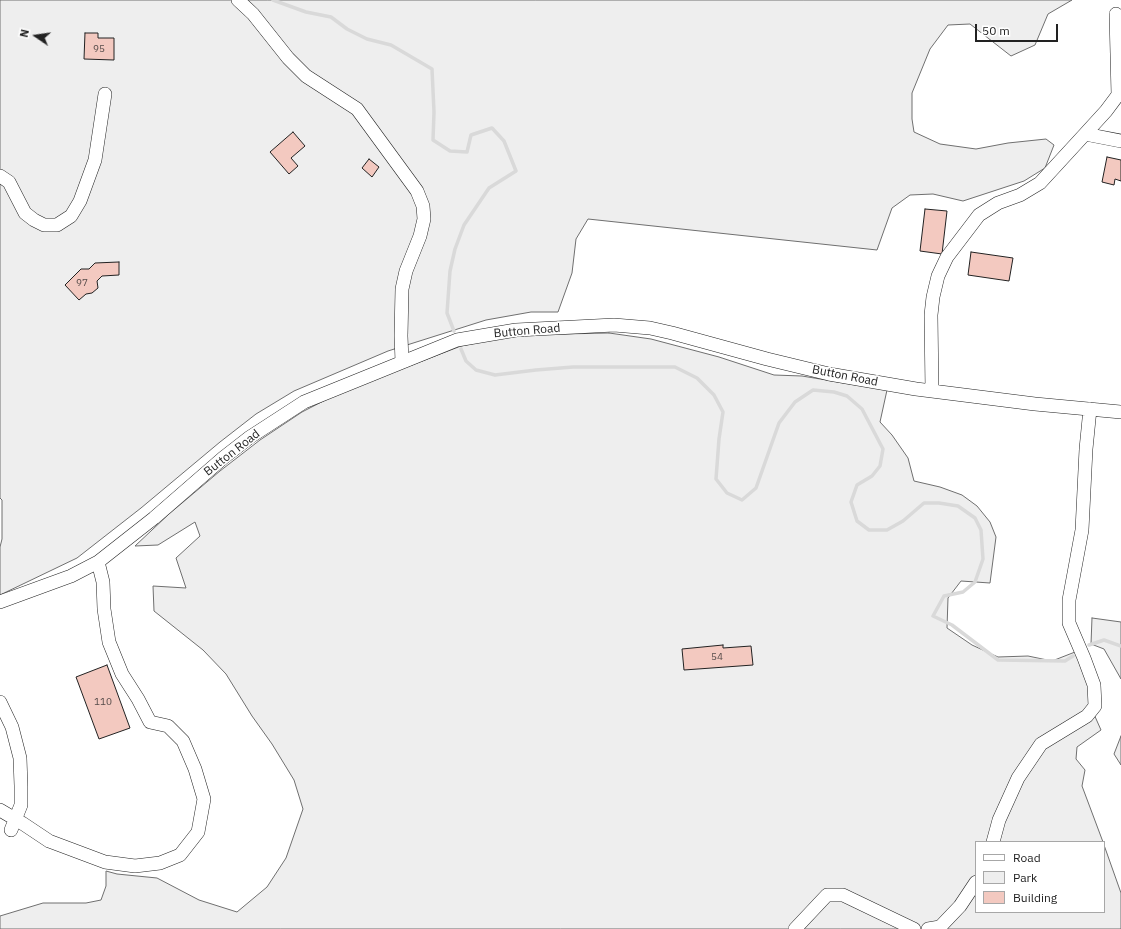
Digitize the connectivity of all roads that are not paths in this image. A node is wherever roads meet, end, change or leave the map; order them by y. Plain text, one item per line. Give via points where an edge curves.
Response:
1 (238, 0) edge
2 (1116, 14) dead end
3 (105, 94) dead end
4 (1085, 134) junction
5 (1121, 141) edge
6 (0, 176) edge
7 (402, 362) junction
8 (932, 391) junction
9 (1090, 409) junction
10 (1121, 412) edge
11 (98, 562) junction
12 (0, 602) edge
13 (0, 702) edge
14 (0, 810) edge
15 (13, 824) junction
16 (993, 841) edge
17 (975, 884) edge
18 (795, 929) edge
19 (914, 929) edge
20 (928, 929) edge

1 - 7 street via 306,76 357,109 417,191 423,206 424,219 402,289
2 - 4 street via 1118,95
3 - 6 street via 95,160 80,201 71,216 57,225 44,225 34,220 25,212 10,182
4 - 5 street
4 - 8 street via 1040,183 979,215 947,257 938,276 933,297
7 - 8 street, Button Road via 457,340 516,330 614,325 672,332 829,374
7 - 11 street, Button Road via 304,402 250,437
8 - 9 street, Button Road
9 - 10 street, Button Road
9 - 16 street via 1082,530 1069,600 1069,623 1094,685 1095,706 1087,716 1041,744 1018,778 999,820
11 - 12 street, Button Road via 71,576
11 - 15 street via 103,582 109,642 122,674 150,722 168,726 183,741 195,769 204,799 198,832 180,855 160,863 135,866 106,862 74,852
13 - 15 street via 12,727 20,758 20,805
14 - 15 street
17 - 20 street via 960,906 940,927
18 - 19 street via 827,895 843,895

